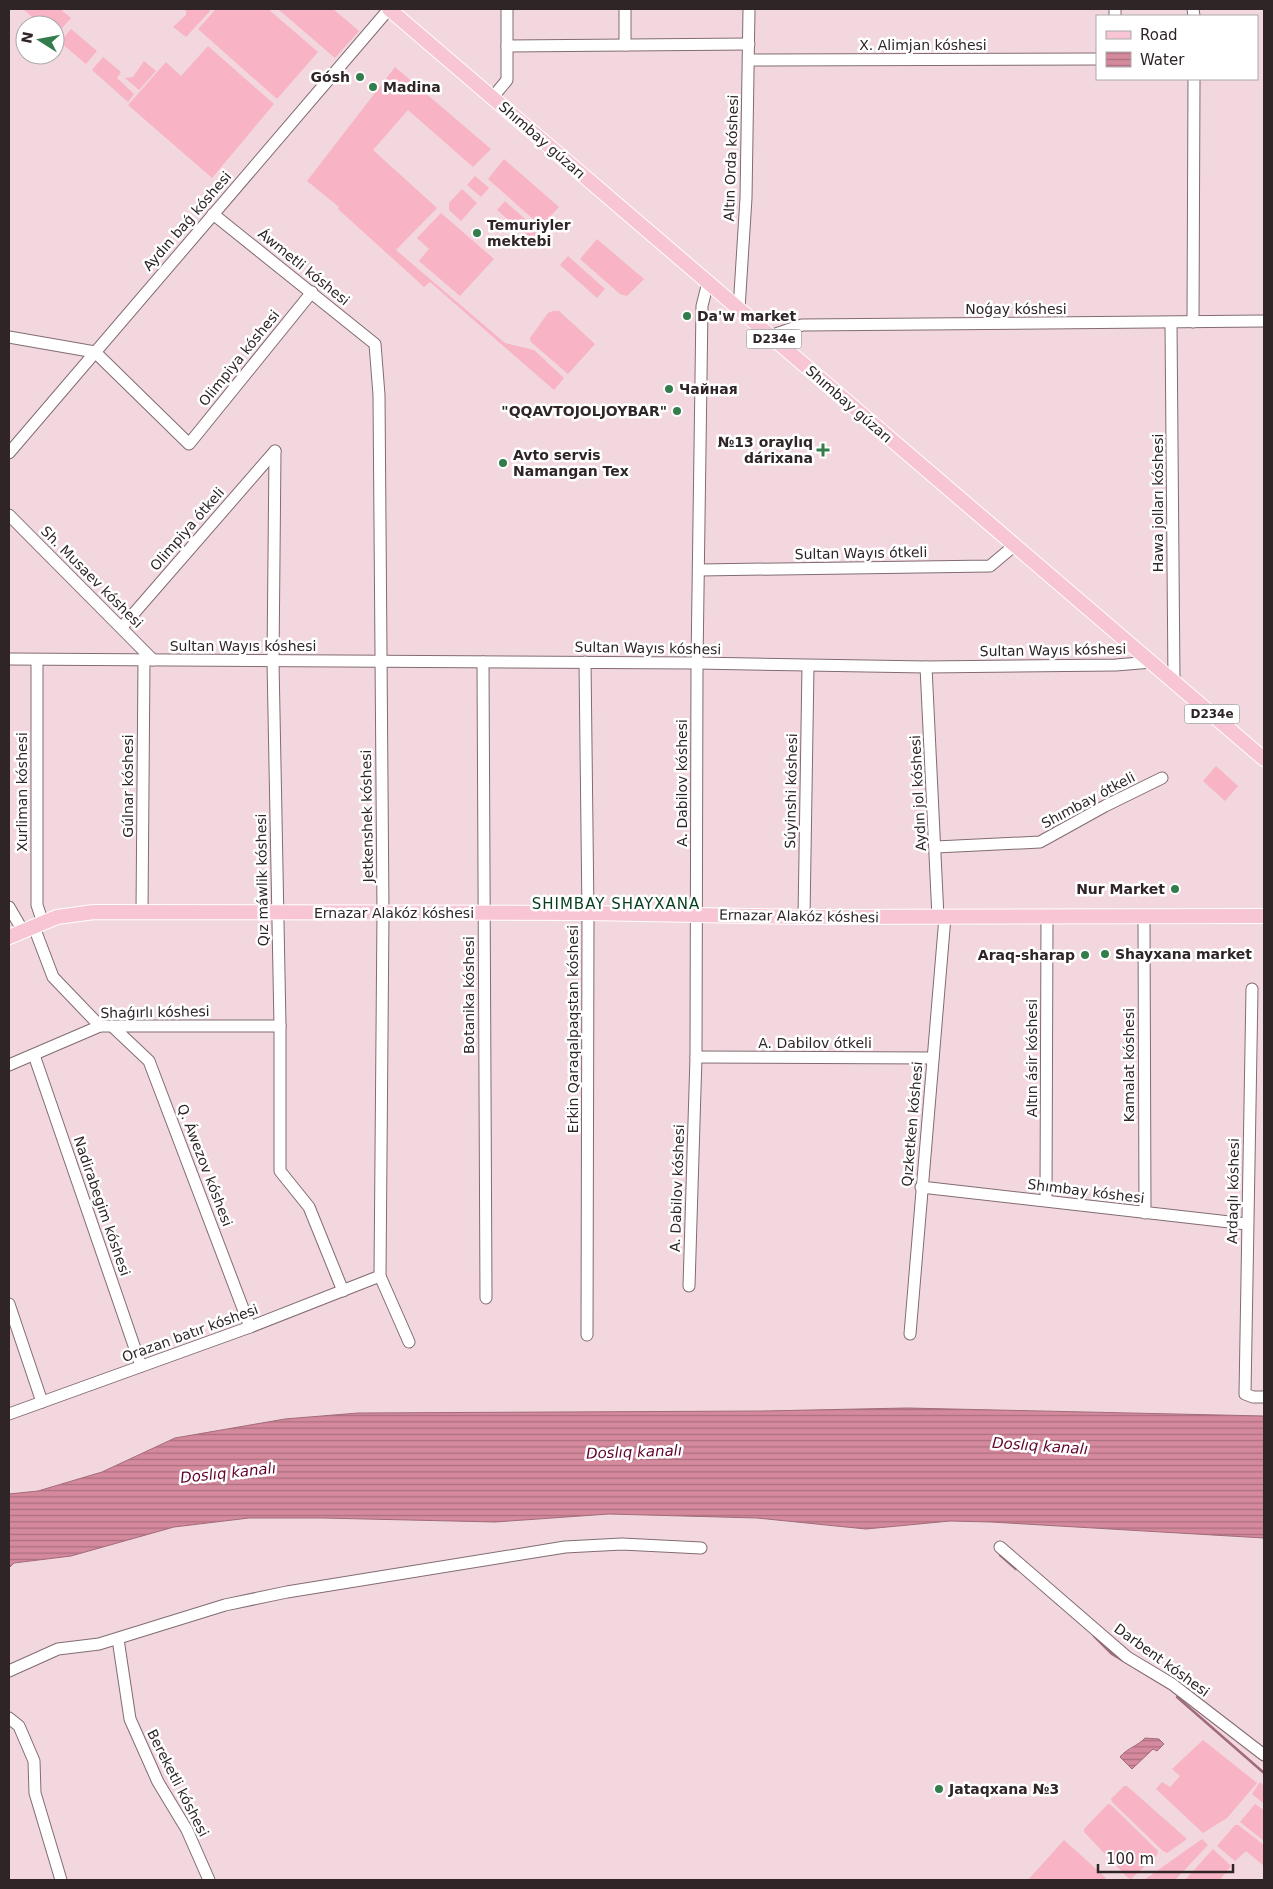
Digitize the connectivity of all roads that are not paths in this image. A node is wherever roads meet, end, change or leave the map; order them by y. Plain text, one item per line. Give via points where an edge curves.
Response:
1 (389, 9) edge
2 (507, 9) edge
3 (625, 9) edge
4 (749, 9) edge
5 (749, 44) junction
6 (625, 45) junction
7 (507, 46) junction
8 (1096, 59) edge
9 (749, 60) junction
10 (1194, 80) edge
11 (492, 98) junction
12 (213, 214) junction
13 (708, 282) junction
14 (312, 292) junction
15 (739, 308) junction
16 (1264, 321) edge
17 (1193, 322) junction
18 (1171, 323) junction
19 (770, 336) junction
20 (9, 338) edge
21 (375, 344) joint
22 (96, 352) junction
23 (275, 451) joint
24 (9, 453) edge
25 (9, 515) edge
26 (1015, 545) junction
27 (700, 570) junction
28 (122, 627) junction
29 (9, 659) edge
30 (37, 660) junction
31 (149, 660) junction
32 (274, 661) junction
33 (381, 661) junction
34 (483, 662) junction
35 (585, 662) junction
36 (1152, 662) junction
37 (698, 663) junction
38 (808, 666) junction
39 (926, 667) junction
40 (1174, 682) junction
41 (1264, 760) edge
42 (1162, 778) dead end
43 (936, 847) junction
44 (9, 907) edge
45 (142, 912) junction
46 (278, 913) junction
47 (383, 913) junction
48 (484, 913) junction
49 (588, 913) junction
50 (697, 915) junction
51 (1047, 916) junction
52 (1264, 916) edge
53 (804, 917) junction
54 (942, 917) junction
55 (1144, 917) junction
56 (34, 927) junction
57 (9, 937) edge
58 (1252, 989) dead end
59 (106, 1026) junction
60 (280, 1026) junction
61 (34, 1055) junction
62 (696, 1057) junction
63 (933, 1058) junction
64 (9, 1065) edge
65 (922, 1187) junction
66 (1046, 1200) junction
67 (1145, 1213) junction
68 (1247, 1224) junction
69 (380, 1276) junction
70 (690, 1286) dead end
71 (343, 1290) junction
72 (486, 1298) dead end
73 (9, 1304) edge
74 (250, 1327) junction
75 (910, 1334) dead end
76 (587, 1335) dead end
77 (409, 1342) dead end
78 (141, 1366) junction
79 (1264, 1397) edge
80 (42, 1402) junction
81 (9, 1414) edge
82 (1000, 1547) dead end
83 (702, 1548) dead end
84 (118, 1639) junction
85 (9, 1671) edge
86 (9, 1718) edge
87 (1264, 1755) edge
88 (61, 1880) edge
89 (208, 1880) edge

1 - 11 main road, Shımbay gúzarı / D234e
1 - 12 street, Aydın baǵ kóshesi
2 - 7 street
3 - 6 street
4 - 5 street, Altın Orda kóshesi
5 - 6 street
5 - 9 street, Altın Orda kóshesi
6 - 7 street
7 - 11 street via 507,80
8 - 9 street, X. Alimjan kóshesi
9 - 15 street, Altın Orda kóshesi via 746,198
10 - 17 street
11 - 13 main road, Shımbay gúzarı / D234e
12 - 14 street, Áwmetli kóshesi
12 - 22 street, Aydın baǵ kóshesi
13 - 15 main road, Shımbay gúzarı / D234e
13 - 27 street, A. Dabilov kóshesi via 702,306
14 - 21 street, Áwmetli kóshesi
14 - 22 street, Olimpiya kóshesi via 190,444
15 - 19 main road, Shımbay gúzarı / D234e
16 - 17 street, Noǵay kóshesi
17 - 18 street, Noǵay kóshesi
18 - 19 street, Noǵay kóshesi via 802,326
18 - 40 street, Hawa jolları kóshesi
19 - 26 main road, Shımbay gúzarı / D234e
20 - 22 street
21 - 33 street, Jetkenshek kóshesi via 379,395
22 - 24 street, Aydın baǵ kóshesi
23 - 28 street, Olimpiya ótkeli
23 - 32 street, Qız máwlik kóshesi
25 - 28 street, Sh. Musaev kóshesi
26 - 27 street, Sultan Wayıs ótkeli via 990,566
26 - 36 main road, Shımbay gúzarı / D234e
27 - 37 street, A. Dabilov kóshesi
28 - 31 street, Sh. Musaev kóshesi
29 - 30 street, Sultan Wayıs kóshesi
30 - 31 street, Sultan Wayıs kóshesi
30 - 56 street, Xurliman kóshesi via 37,905
31 - 32 street, Sultan Wayıs kóshesi
31 - 45 street, Gúlnar kóshesi
32 - 33 street, Sultan Wayıs kóshesi
32 - 46 street, Qız máwlik kóshesi
33 - 34 street, Sultan Wayıs kóshesi
33 - 47 street, Jetkenshek kóshesi
34 - 35 street, Sultan Wayıs kóshesi
34 - 48 street, Botanika kóshesi
35 - 37 street, Sultan Wayıs kóshesi
35 - 49 street, Erkin Qaraqalpaqstan kóshesi
36 - 39 street, Sultan Wayıs kóshesi
36 - 40 main road, Shımbay gúzarı / D234e
37 - 38 street, Sultan Wayıs kóshesi
37 - 50 street, A. Dabilov kóshesi
38 - 39 street, Sultan Wayıs kóshesi
38 - 53 street, Súyinshi kóshesi
39 - 43 street, Aydın jol kóshesi
40 - 41 main road, Shımbay gúzarı / D234e
42 - 43 street, Shımbay ótkeli via 1040,842
43 - 54 street, Aydın jol kóshesi
44 - 56 street
45 - 46 main road, Ernazar Alakóz kóshesi
45 - 56 main road, Ernazar Alakóz kóshesi via 94,912 57,917
46 - 47 main road, Ernazar Alakóz kóshesi
46 - 60 street, Qız máwlik kóshesi
47 - 48 main road, Ernazar Alakóz kóshesi
47 - 69 street, Jetkenshek kóshesi
48 - 49 main road, Ernazar Alakóz kóshesi
48 - 72 street, Botanika kóshesi
49 - 50 main road, Ernazar Alakóz kóshesi
49 - 76 street, Erkin Qaraqalpaqstan kóshesi
50 - 53 main road, Ernazar Alakóz kóshesi
50 - 62 street, A. Dabilov kóshesi
51 - 54 main road, Ernazar Alakóz kóshesi
51 - 55 main road, Ernazar Alakóz kóshesi
51 - 66 street, Altın ásir kóshesi
52 - 55 main road, Ernazar Alakóz kóshesi
53 - 54 main road, Ernazar Alakóz kóshesi
54 - 63 street, Qızketken kóshesi
55 - 67 street, Kamalat kóshesi
56 - 57 main road, Ernazar Alakóz kóshesi
56 - 59 street, Q. Áwezov kóshesi via 53,976
58 - 68 street, Ardaqlı kóshesi
59 - 60 street, Shaǵırlı kóshesi
59 - 61 street, Shaǵırlı kóshesi
59 - 74 street, Q. Áwezov kóshesi via 149,1061
60 - 71 street, Qız máwlik kóshesi via 280,1171 309,1207
61 - 64 street, Shaǵırlı kóshesi
61 - 78 street, Nadirabegim kóshesi
62 - 63 street, A. Dabilov ótkeli
62 - 70 street, A. Dabilov kóshesi
63 - 65 street, Qızketken kóshesi
65 - 66 street, Shımbay kóshesi
65 - 75 street, Qızketken kóshesi
66 - 67 street, Shımbay kóshesi
67 - 68 street, Shımbay kóshesi
68 - 79 street, Ardaqlı kóshesi via 1245,1394
69 - 71 street, Orazan batır kóshesi
69 - 77 street, Jetkenshek kóshesi
71 - 74 street, Orazan batır kóshesi
73 - 80 street
74 - 78 street, Orazan batır kóshesi
78 - 80 street, Orazan batır kóshesi
80 - 81 street, Orazan batır kóshesi
82 - 87 street, Darbent kóshesi via 1127,1657 1172,1684
83 - 84 street via 622,1544 565,1547 382,1575 225,1605
84 - 85 street via 58,1649
84 - 89 street, Bereketli kóshesi via 130,1719 158,1782 187,1830
86 - 88 street via 19,1726 34,1761 35,1792

